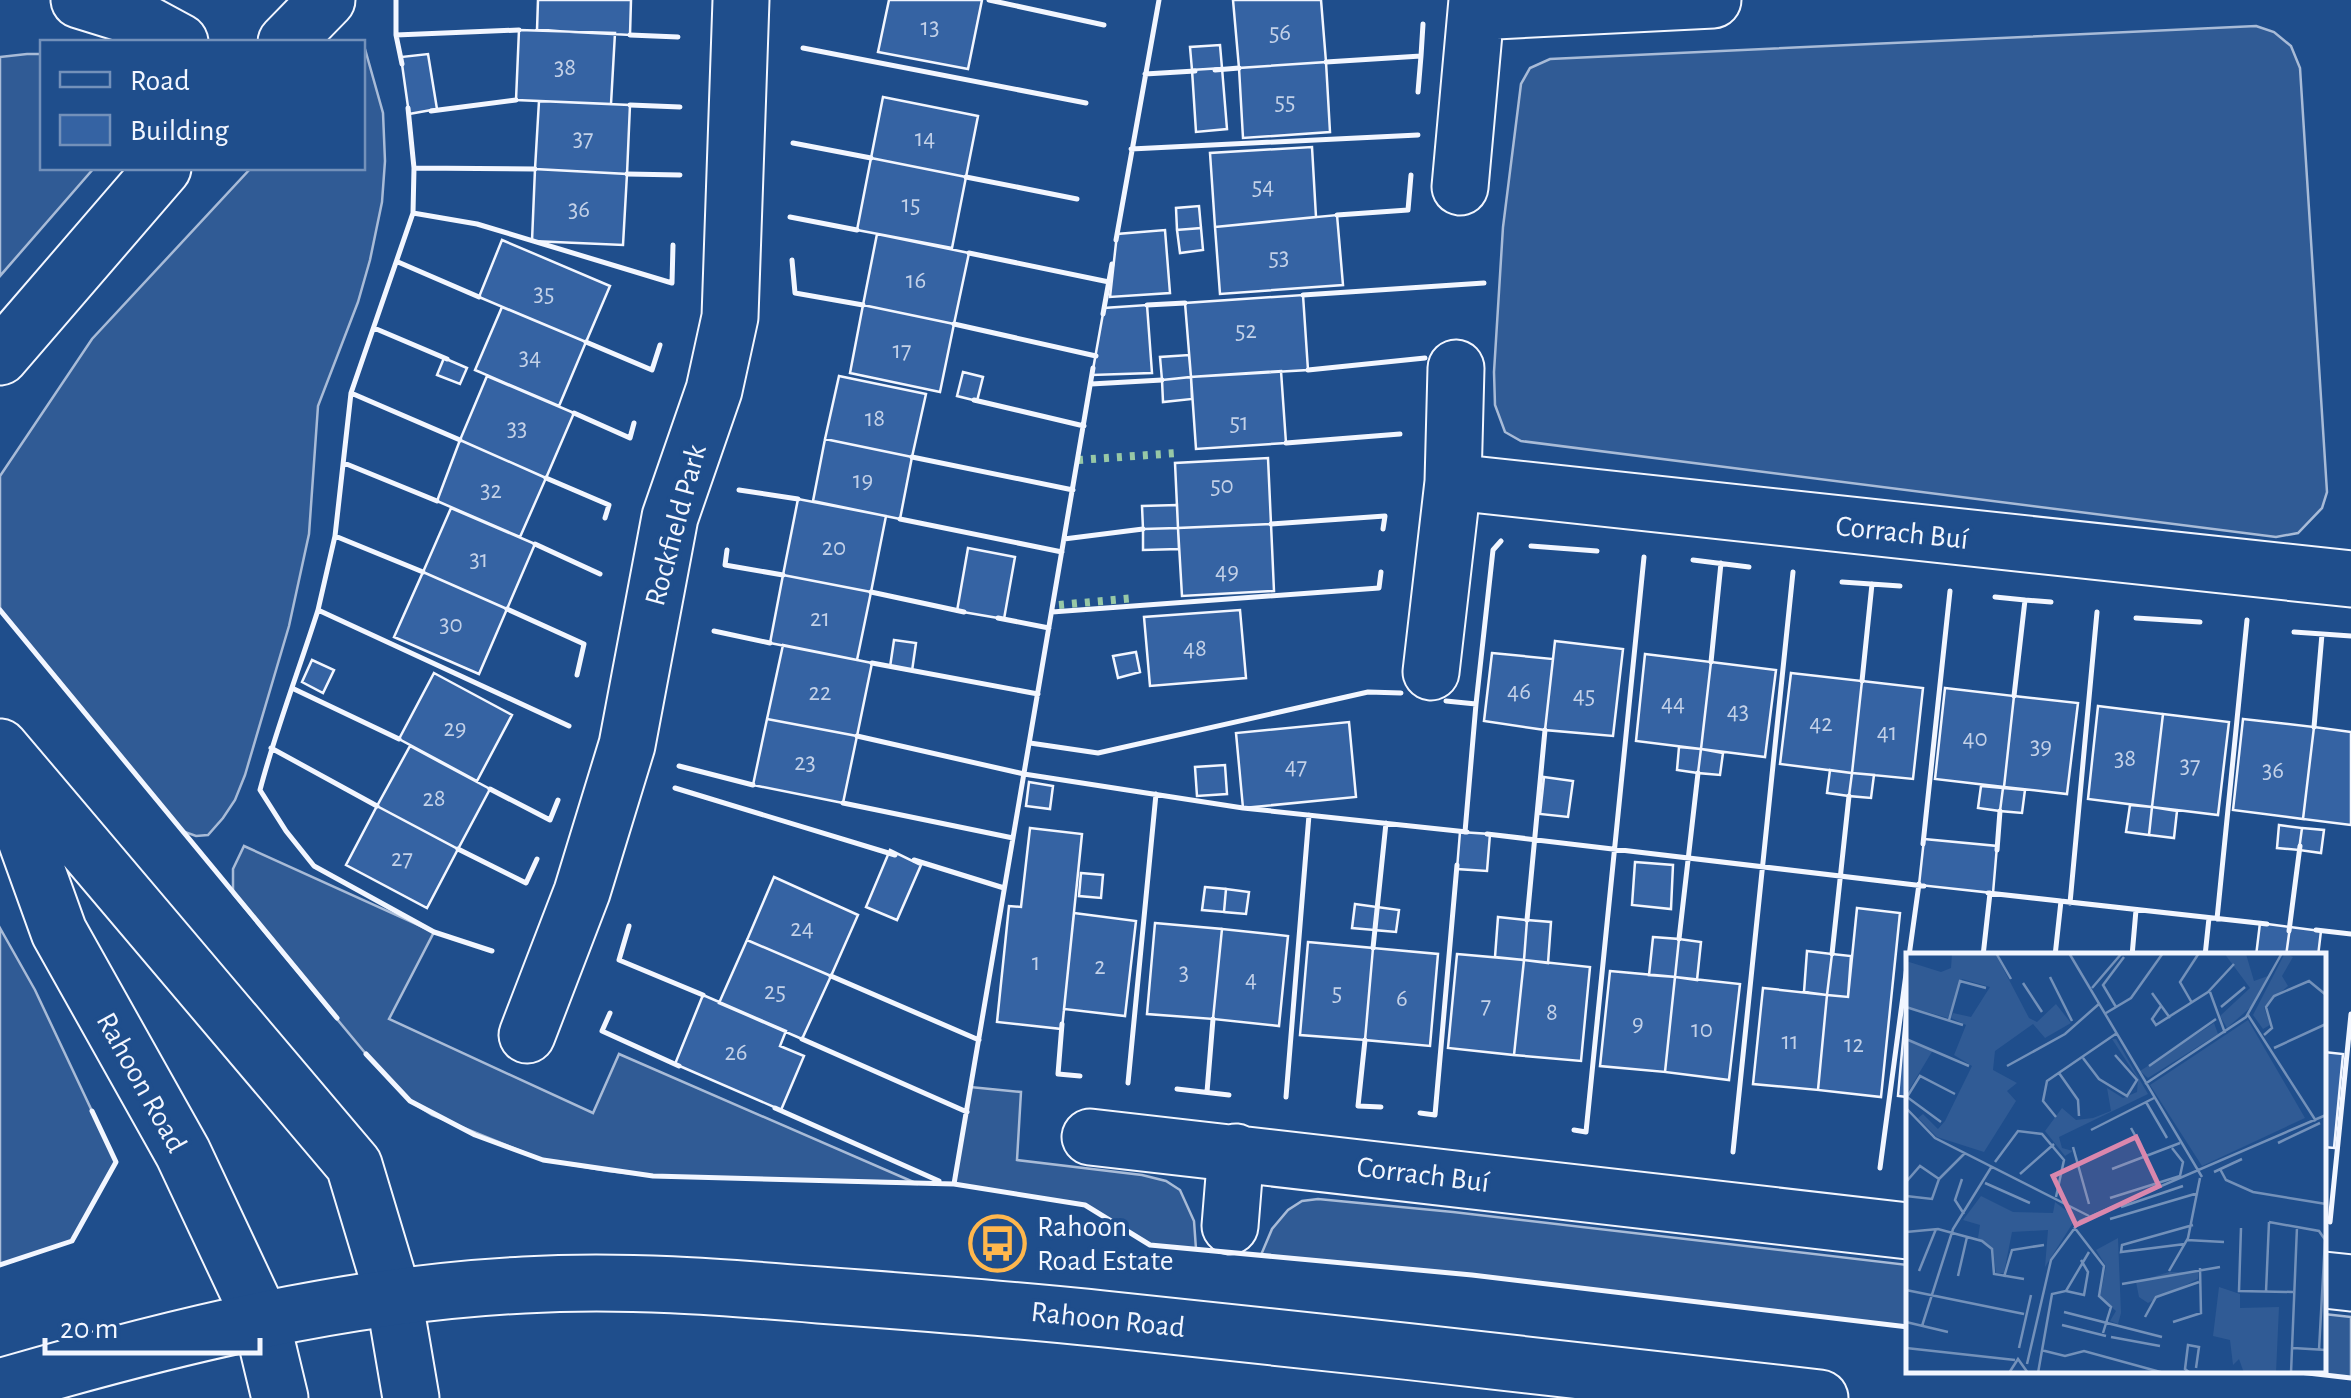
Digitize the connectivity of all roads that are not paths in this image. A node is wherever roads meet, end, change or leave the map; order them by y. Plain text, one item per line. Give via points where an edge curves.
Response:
1 (79, 0) edge
2 (326, 0) edge
3 (741, 0) edge
4 (1714, 0) edge
5 (1477, 6) edge
6 (176, 40) edge
7 (288, 40) edge
8 (161, 170) edge
9 (1460, 187) dead end
10 (0, 357) edge
11 (1456, 368) dead end
12 (1453, 482) junction
13 (2351, 579) edge
14 (1431, 672) dead end
15 (0, 747) edge
16 (0, 768) edge
17 (527, 1035) dead end
18 (1090, 1137) dead end
19 (1236, 1152) junction
20 (1230, 1226) dead end
21 (1906, 1231) edge
22 (2326, 1280) edge
23 (2351, 1283) edge
24 (394, 1298) junction
25 (262, 1319) junction
26 (0, 1387) edge
27 (280, 1398) edge
28 (411, 1398) edge
29 (1820, 1398) edge

1 - 6 street via 134,17
2 - 7 street
3 - 17 street, Rockfield Park via 730,316 722,360 670,517 627,745 582,892
4 - 5 street
5 - 9 street
8 - 10 street
11 - 12 street
12 - 13 street, Corrach Buí
12 - 14 street
15 - 24 street via 354,1166
16 - 25 street, Rahoon Road via 59,932 183,1153
18 - 19 street, Corrach Buí
19 - 20 street
19 - 21 street, Corrach Buí
22 - 23 street
24 - 25 street, Rahoon Road
24 - 28 street
24 - 29 street, Rahoon Road via 519,1285 682,1284 1009,1309
25 - 26 street, Rahoon Road
25 - 27 street, Rahoon Road

